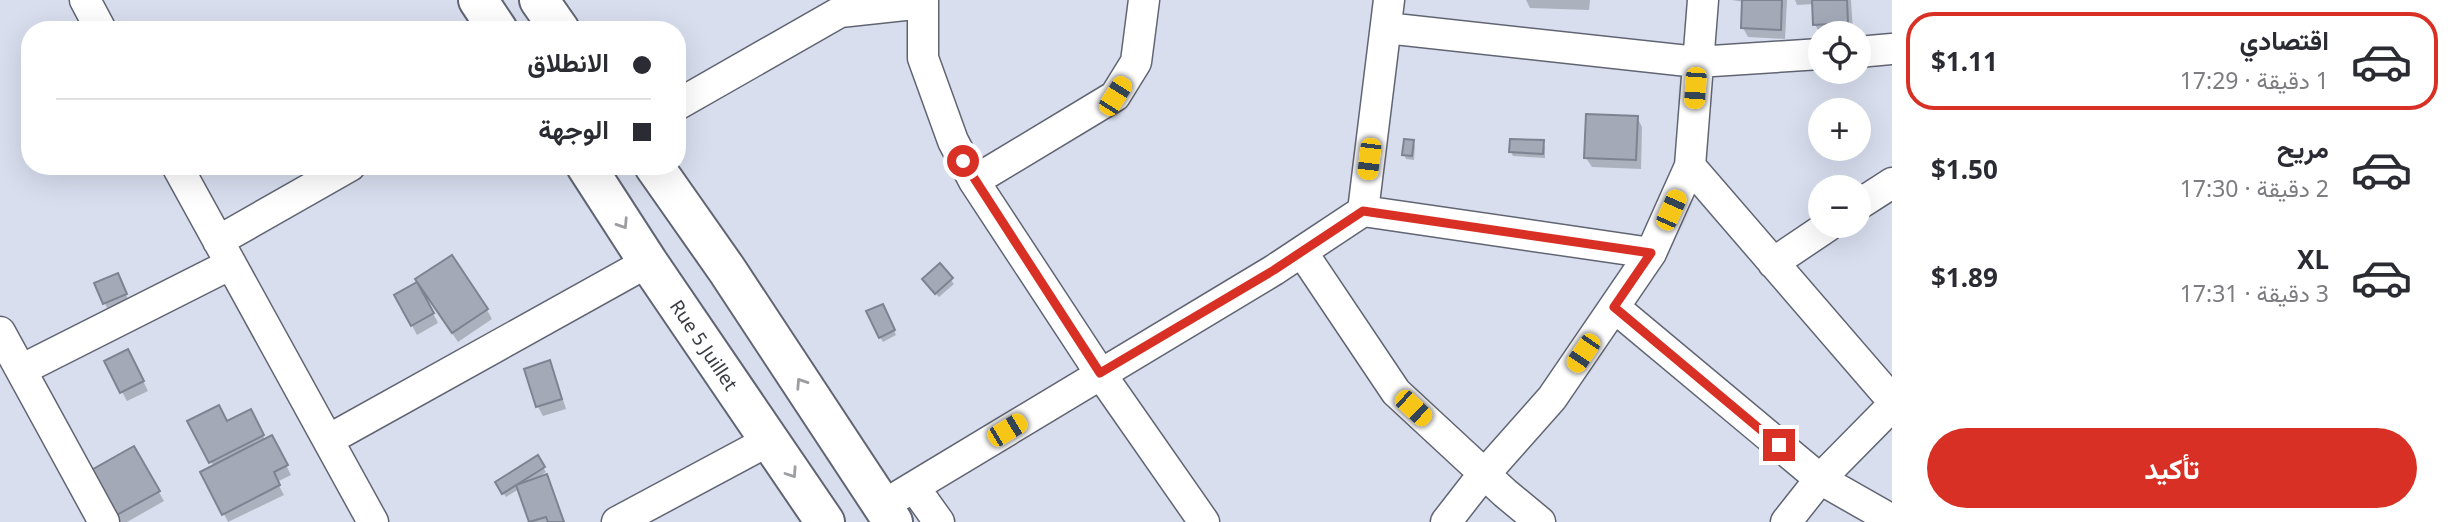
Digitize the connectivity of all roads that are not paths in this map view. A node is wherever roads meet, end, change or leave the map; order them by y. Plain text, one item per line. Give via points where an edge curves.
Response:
1 (85, 0) edge
2 (478, 0) edge
3 (539, 0) edge
4 (1144, 0) edge
5 (1703, 0) edge
6 (923, 2) edge
7 (1388, 14) edge
8 (97, 21) edge
9 (492, 21) edge
10 (554, 21) edge
11 (1892, 49) edge
12 (1871, 50) edge
13 (1808, 55) edge
14 (1697, 62) junction
15 (686, 100) edge
16 (1690, 166) junction
17 (182, 175) edge
18 (336, 175) edge
19 (592, 175) edge
20 (660, 175) edge
21 (974, 181) junction
22 (1892, 183) edge
23 (1871, 197) edge
24 (1363, 211) junction
25 (1810, 238) edge
26 (1302, 252) junction
27 (224, 253) junction
28 (1651, 253) junction
29 (648, 262) junction
30 (1773, 263) junction
31 (1614, 307) junction
32 (0, 332) edge
33 (21, 370) junction
34 (1100, 373) junction
35 (1892, 400) edge
36 (1892, 406) edge
37 (328, 440) junction
38 (769, 440) junction
39 (1484, 474) junction
40 (1820, 479) junction
41 (896, 505) edge
42 (1892, 520) edge
43 (104, 522) edge
44 (373, 522) edge
45 (617, 522) edge
46 (825, 522) edge
47 (939, 522) edge
48 (1204, 522) edge
49 (1446, 522) edge
50 (1540, 522) edge
51 (1786, 522) edge

1 - 8 street
2 - 9 main road
3 - 10 main road
4 - 21 street via 1136,62 1115,96
5 - 14 street
6 - 15 street via 840,12
6 - 21 street via 923,58 953,141
7 - 14 street
7 - 24 street
11 - 12 street
13 - 14 street
14 - 16 street
16 - 28 street
16 - 30 street
17 - 27 street
18 - 27 street
19 -> 29 main road, Rue 5 Juillet
41 -> 20 main road
21 - 34 street
22 - 23 street
24 - 26 street
24 - 28 street
25 - 30 street
26 - 34 street
26 - 39 street via 1395,391
27 - 33 street
27 - 37 street
28 - 31 street
29 - 37 street
29 - 38 main road, Rue 5 Juillet
30 - 35 street
31 - 39 street via 1552,398
31 - 40 street
32 - 33 street
33 - 43 street
34 - 41 street
34 - 48 street
36 - 40 street
37 - 44 street
38 - 45 street
38 -> 46 main road, Rue 5 Juillet
39 - 49 street
39 - 50 street
40 - 42 street
40 - 51 street
41 - 47 street

